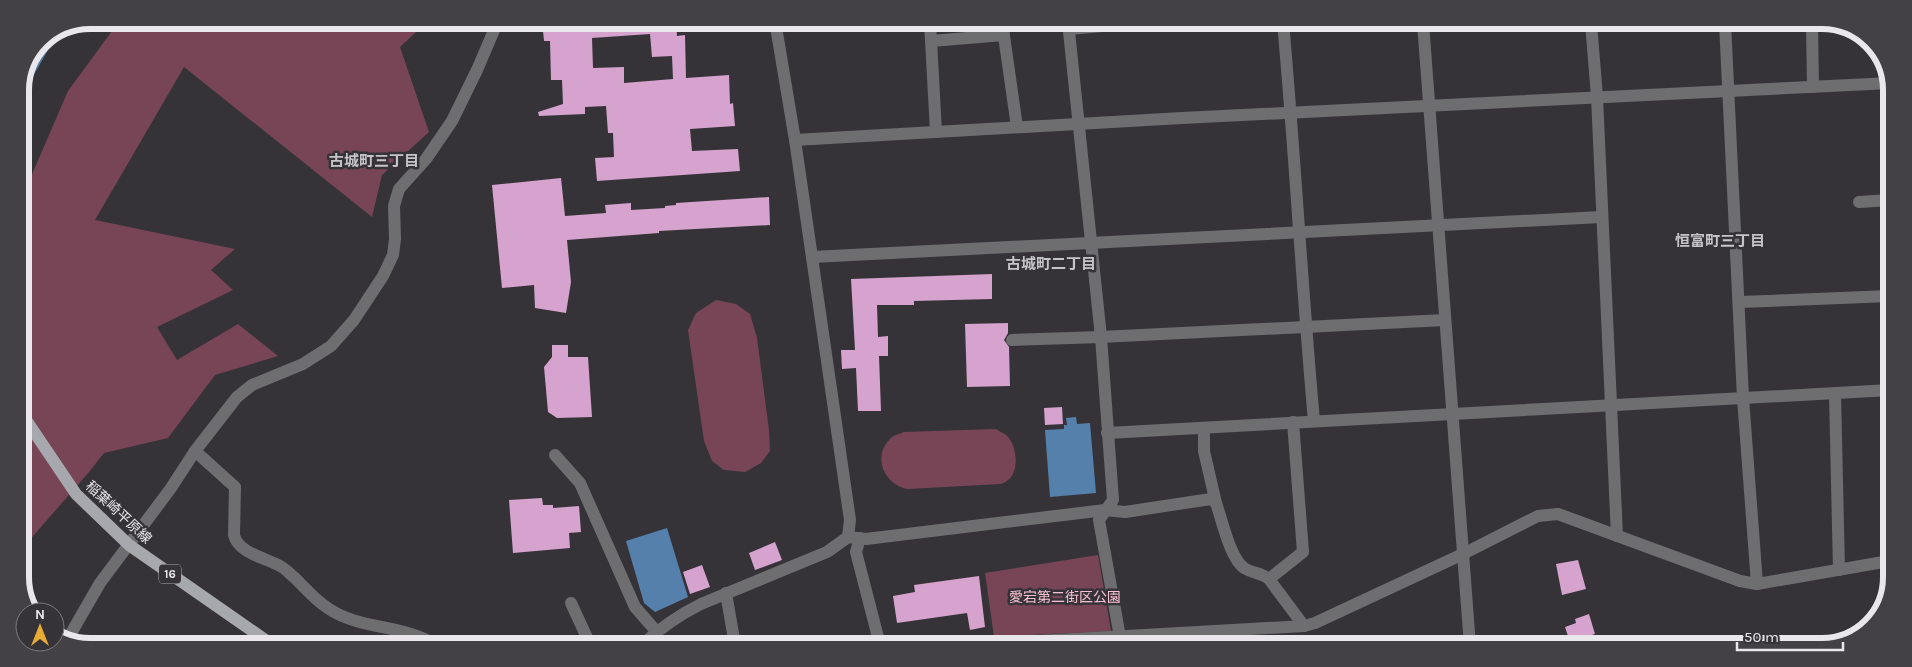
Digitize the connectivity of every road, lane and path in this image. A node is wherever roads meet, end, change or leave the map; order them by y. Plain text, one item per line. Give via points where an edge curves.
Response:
1 (495, 29) edge
2 (776, 29) edge
3 (930, 29) edge
4 (1003, 29) edge
5 (1068, 29) edge
6 (1284, 29) edge
7 (1423, 29) edge
8 (1591, 29) edge
9 (1726, 29) edge
10 (1812, 29) edge
11 (1004, 36) junction
12 (931, 41) junction
13 (1883, 83) edge
14 (1813, 87) junction
15 (1729, 90) junction
16 (1597, 97) junction
17 (1429, 106) junction
18 (1291, 113) junction
19 (1078, 124) junction
20 (1017, 127) junction
21 (936, 132) junction
22 (795, 140) junction
23 (1883, 200) edge
24 (1859, 202) dead end
25 (1601, 216) junction
26 (1438, 226) junction
27 (1300, 232) junction
28 (1091, 243) junction
29 (812, 257) junction
30 (1883, 296) edge
31 (1740, 302) junction
32 (1445, 320) junction
33 (1305, 327) junction
34 (1101, 337) junction
35 (1012, 340) dead end
36 (1883, 391) edge
37 (1835, 394) junction
38 (1743, 398) junction
39 (1611, 406) junction
40 (1453, 415) junction
41 (1314, 421) junction
42 (1292, 422) junction
43 (29, 424) edge
44 (1204, 428) junction
45 (1107, 433) junction
46 (195, 451) junction
47 (555, 455) dead end
48 (1216, 503) junction
49 (1105, 510) junction
50 (1617, 536) junction
51 (854, 538) junction
52 (129, 546) junction
53 (1463, 554) junction
54 (1883, 562) edge
55 (1839, 570) junction
56 (1270, 579) junction
57 (1757, 584) junction
58 (726, 594) junction
59 (571, 603) dead end
60 (1304, 626) junction
61 (656, 631) junction
62 (70, 635) edge
63 (1120, 637) junction
64 (254, 638) edge
65 (419, 638) edge
66 (587, 638) edge
67 (649, 638) edge
68 (734, 638) edge
69 (878, 638) edge
70 (1100, 638) edge
71 (1469, 638) edge

1 - 46 street via 452,121 426,159 399,189 394,206 393,255 354,320 331,346 303,364 252,385 237,397
2 - 22 street
3 - 12 street
4 - 11 street
5 - 19 street
6 - 18 street
7 - 17 street
8 - 16 street
9 - 15 street
10 - 14 street
11 - 12 street
11 - 20 street
12 - 21 street
13 - 14 street
14 - 15 street
15 - 16 street
15 - 31 street
16 - 17 street
16 - 25 street
17 - 18 street
17 - 26 street
18 - 19 street
18 - 27 street
19 - 20 street
19 - 28 street
20 - 21 street
21 - 22 street
22 - 29 street
23 - 24 street
25 - 26 street
25 - 39 street
26 - 27 street
26 - 32 street
27 - 28 street
27 - 33 street
28 - 29 street
28 - 34 street
29 - 51 street
30 - 31 street
31 - 38 street
32 - 33 street
32 - 40 street
33 - 34 street
33 - 41 street
34 - 35 street
34 - 45 street
36 - 37 street
37 - 38 street
37 - 55 street
38 - 39 street
38 - 57 street
39 - 40 street
39 - 50 street
40 - 41 street
40 - 53 street
41 - 42 street
42 - 44 street
42 - 56 street via 1303,552
43 - 52 main road, 稲葉崎平原線 / 16 via 76,494
44 - 45 street
44 - 48 street via 1204,451
45 - 49 street via 1113,500
46 - 52 street
46 - 65 street via 234,487 235,541 245,550 283,567 335,612 352,620
47 - 61 street via 580,483 635,607
48 - 49 street via 1210,499 1125,512
48 - 56 street via 1235,556 1242,566
49 - 51 street
49 - 63 street via 1099,520
50 - 53 street via 1558,514 1538,516
50 - 57 street via 1740,581
51 - 58 street
51 - 69 street
52 - 62 street via 100,583
52 - 64 main road, 稲葉崎平原線 / 16
53 - 60 street
53 - 71 street
54 - 55 street
55 - 57 street
56 - 60 street
58 - 61 street via 683,613
58 - 68 street
59 - 66 street
60 - 63 street
61 - 67 street
63 - 70 street

